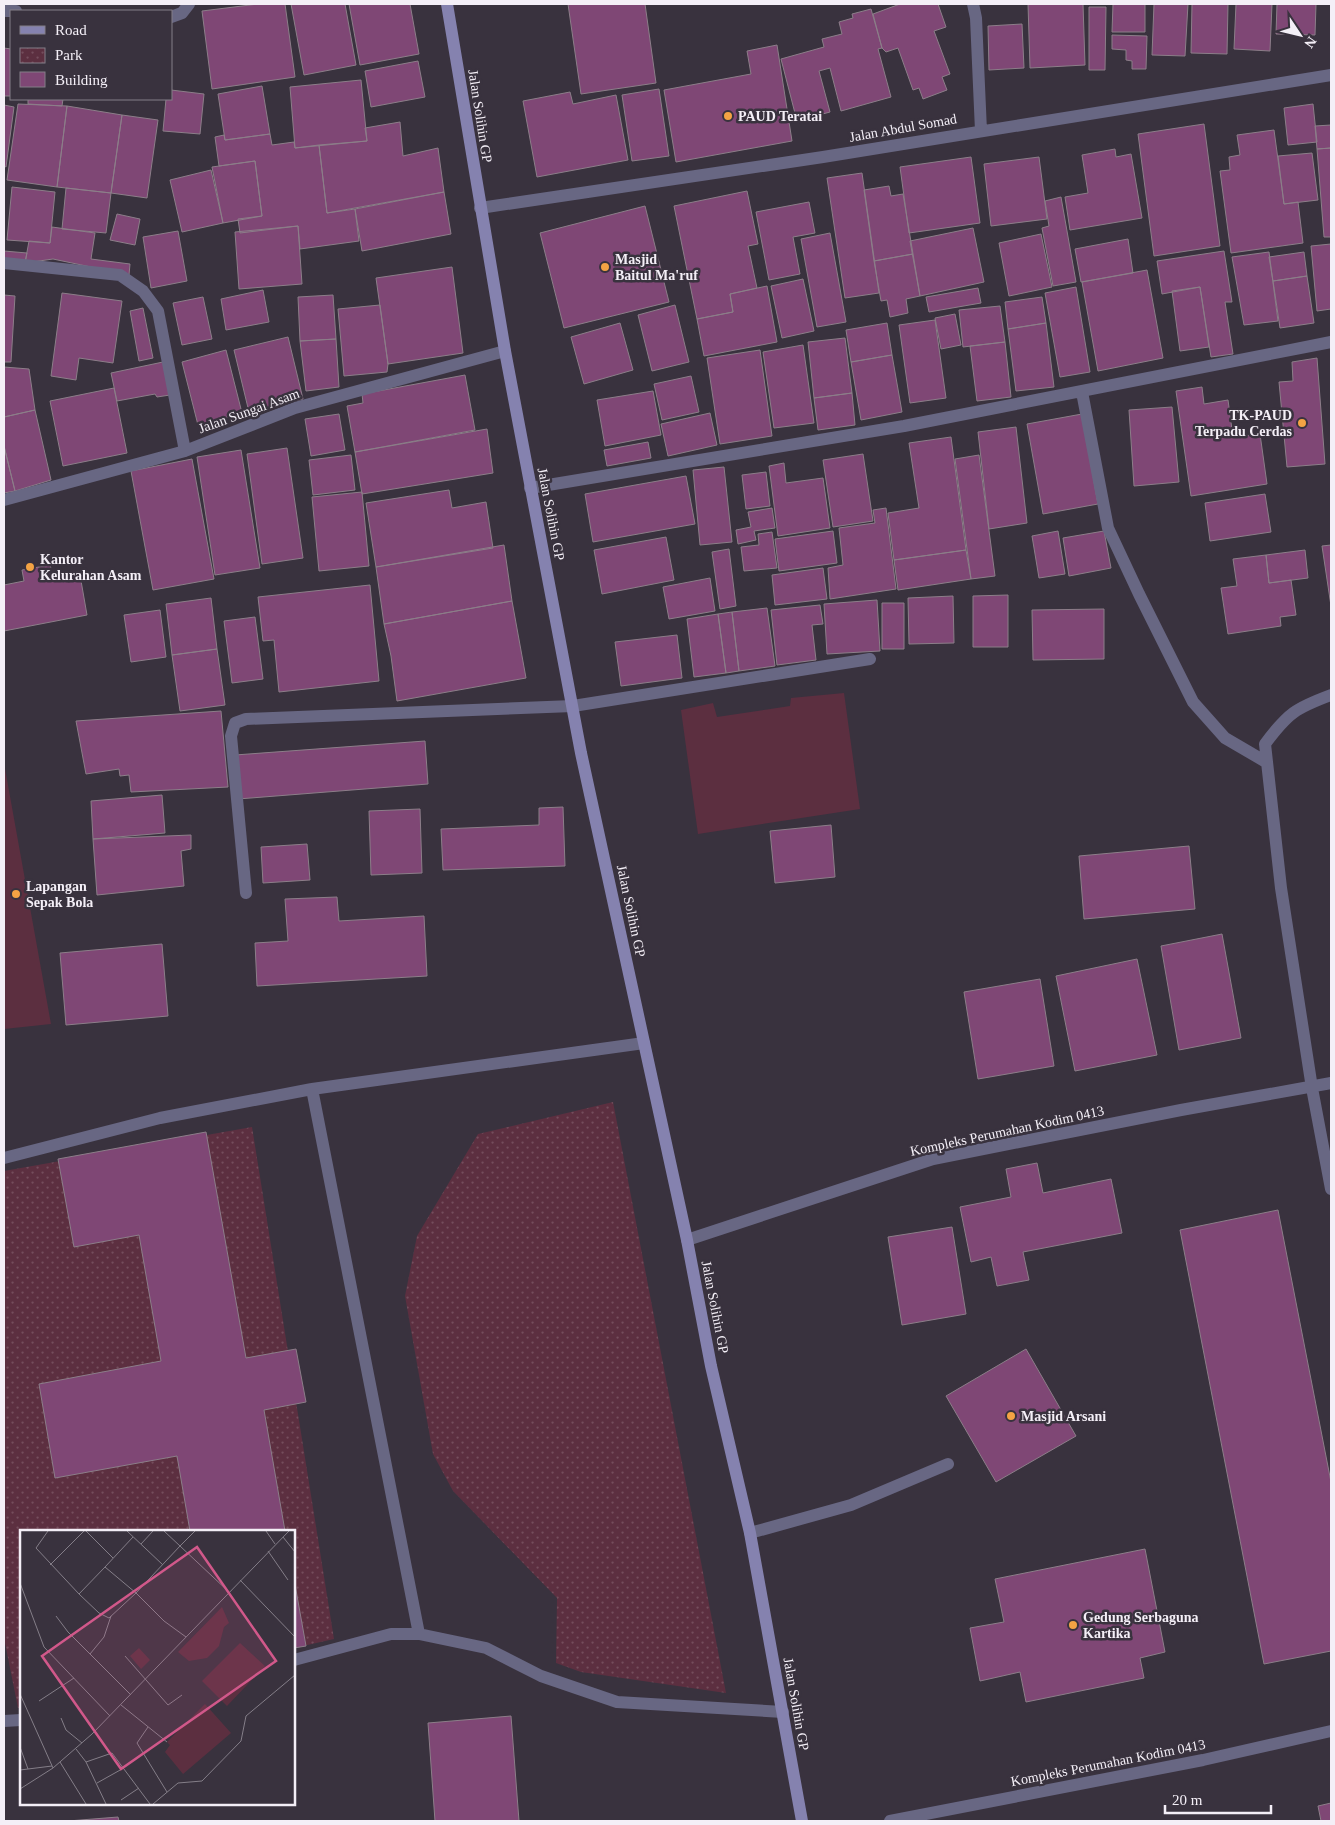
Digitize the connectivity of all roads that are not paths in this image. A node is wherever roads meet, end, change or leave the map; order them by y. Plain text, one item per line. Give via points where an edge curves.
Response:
1 (190, 4) edge
2 (447, 4) edge
3 (973, 4) edge
4 (172, 17) edge
5 (1331, 74) edge
6 (981, 130) junction
7 (480, 208) junction
8 (4, 263) edge
9 (1331, 342) edge
10 (505, 351) junction
11 (1082, 392) junction
12 (185, 451) junction
13 (530, 488) junction
14 (4, 500) edge
15 (870, 659) dead end
16 (1331, 695) edge
17 (573, 706) junction
18 (1266, 762) junction
19 (246, 893) dead end
20 (644, 1043) junction
21 (1331, 1084) edge
22 (1312, 1088) junction
23 (312, 1089) junction
24 (4, 1158) edge
25 (1331, 1189) edge
26 (687, 1240) junction
27 (948, 1464) dead end
28 (750, 1533) junction
29 (419, 1634) junction
30 (295, 1660) edge
31 (782, 1712) junction
32 (4, 1720) edge
33 (20, 1720) edge
34 (1331, 1731) edge
35 (802, 1821) edge
36 (890, 1821) edge

1 - 4 street via 182,13
2 - 7 main road, Jalan Solihin GP
3 - 6 street
5 - 6 street, Jalan Abdul Somad
6 - 7 street, Jalan Abdul Somad
7 - 10 main road, Jalan Solihin GP
8 - 12 street via 120,275 143,290 158,311
9 - 11 street
10 - 12 street, Jalan Sungai Asam via 295,408
10 - 13 main road, Jalan Solihin GP
11 - 13 street via 904,426
11 - 18 street via 1108,528 1192,702 1225,738
12 - 14 street, Jalan Sungai Asam
13 - 17 main road, Jalan Solihin GP
15 - 17 street
16 - 18 street via 1298,707 1278,726 1265,744
17 - 19 street via 246,719 235,723 231,736
17 - 20 main road, Jalan Solihin GP
18 - 22 street via 1281,888
20 - 23 street
20 - 26 main road, Jalan Solihin GP
21 - 22 street, Kompleks Perumahan Kodim 0413
22 - 25 street
22 - 26 street, Kompleks Perumahan Kodim 0413 via 933,1159
23 - 24 street via 160,1118
23 - 29 street
26 - 28 main road, Jalan Solihin GP via 711,1366
27 - 28 street via 852,1505
28 - 31 main road, Jalan Solihin GP
29 - 30 street via 391,1634
29 - 31 street via 486,1648 541,1676 617,1702
31 - 35 main road, Jalan Solihin GP
32 - 33 street
34 - 36 street, Kompleks Perumahan Kodim 0413 via 1204,1760

